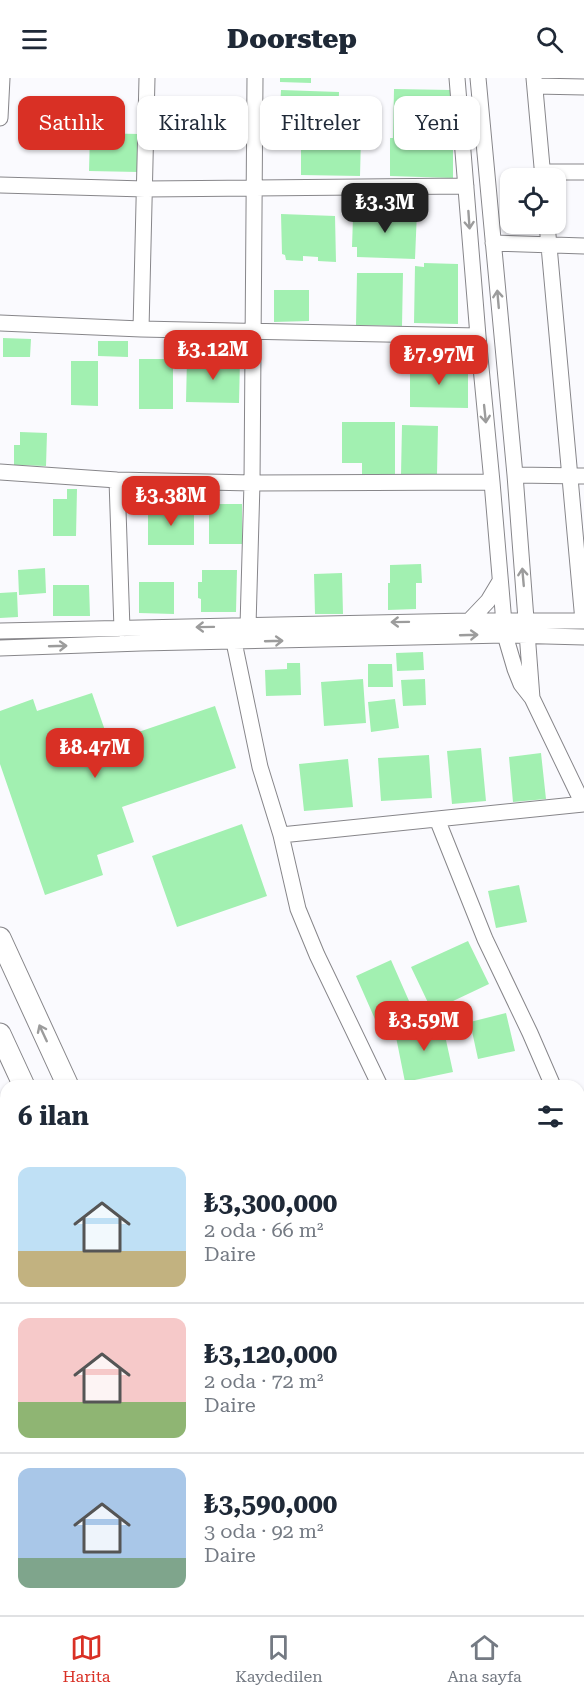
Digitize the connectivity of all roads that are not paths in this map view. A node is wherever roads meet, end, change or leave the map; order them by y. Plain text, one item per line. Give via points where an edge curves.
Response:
1 (2, 78) edge
2 (147, 78) edge
3 (255, 78) edge
4 (457, 78) edge
5 (478, 78) edge
6 (534, 82) edge
7 (584, 87) edge
8 (0, 118) edge
9 (541, 168) edge
10 (584, 172) edge
11 (566, 173) edge
12 (0, 185) edge
13 (466, 186) junction
14 (254, 188) junction
15 (145, 189) junction
16 (548, 234) edge
17 (493, 243) junction
18 (549, 245) junction
19 (584, 246) edge
20 (0, 323) edge
21 (141, 329) junction
22 (252, 331) junction
23 (478, 336) junction
24 (0, 472) edge
25 (515, 475) junction
26 (576, 476) edge
27 (117, 480) junction
28 (492, 482) junction
29 (252, 483) junction
30 (500, 581) junction
31 (470, 621) junction
32 (249, 626) junction
33 (584, 626) edge
34 (504, 627) junction
35 (527, 627) junction
36 (122, 629) junction
37 (0, 631) edge
38 (85, 638) junction
39 (234, 642) junction
40 (0, 648) edge
41 (532, 698) junction
42 (583, 804) edge
43 (437, 819) junction
44 (280, 835) junction
45 (0, 938) edge
46 (0, 1034) edge
47 (21, 1080) edge
48 (65, 1080) edge
49 (377, 1080) edge
50 (551, 1080) edge

1 - 8 street
2 - 15 street
3 - 14 street
4 - 13 street
5 - 17 street
6 - 7 street
6 - 9 street
10 - 11 street
12 - 15 street
13 - 14 street
13 -> 23 street
14 - 15 street
14 - 22 street
15 - 21 street
16 - 18 street
17 - 18 street
25 -> 17 street
18 - 19 street
18 - 26 street
20 - 21 street
21 - 22 street
22 - 23 street
22 - 29 street
23 -> 28 street
24 - 27 street
25 - 26 street
35 -> 25 street
26 - 33 street
27 - 29 street
27 - 36 street
28 - 29 street
28 - 30 street
29 - 32 street
30 - 31 street
30 - 34 street
31 -> 32 street
31 - 34 street
32 -> 36 street
33 - 35 street
34 - 35 street
39 -> 34 street
34 - 41 street via 515,669
35 - 41 street
36 - 38 street
37 - 38 street
38 - 39 street
40 -> 38 street
39 - 44 street via 260,766
41 - 42 street
42 - 43 street
43 - 44 street
43 - 50 street via 485,939
44 - 49 street via 298,909 316,956
48 -> 45 highway
46 - 47 highway

